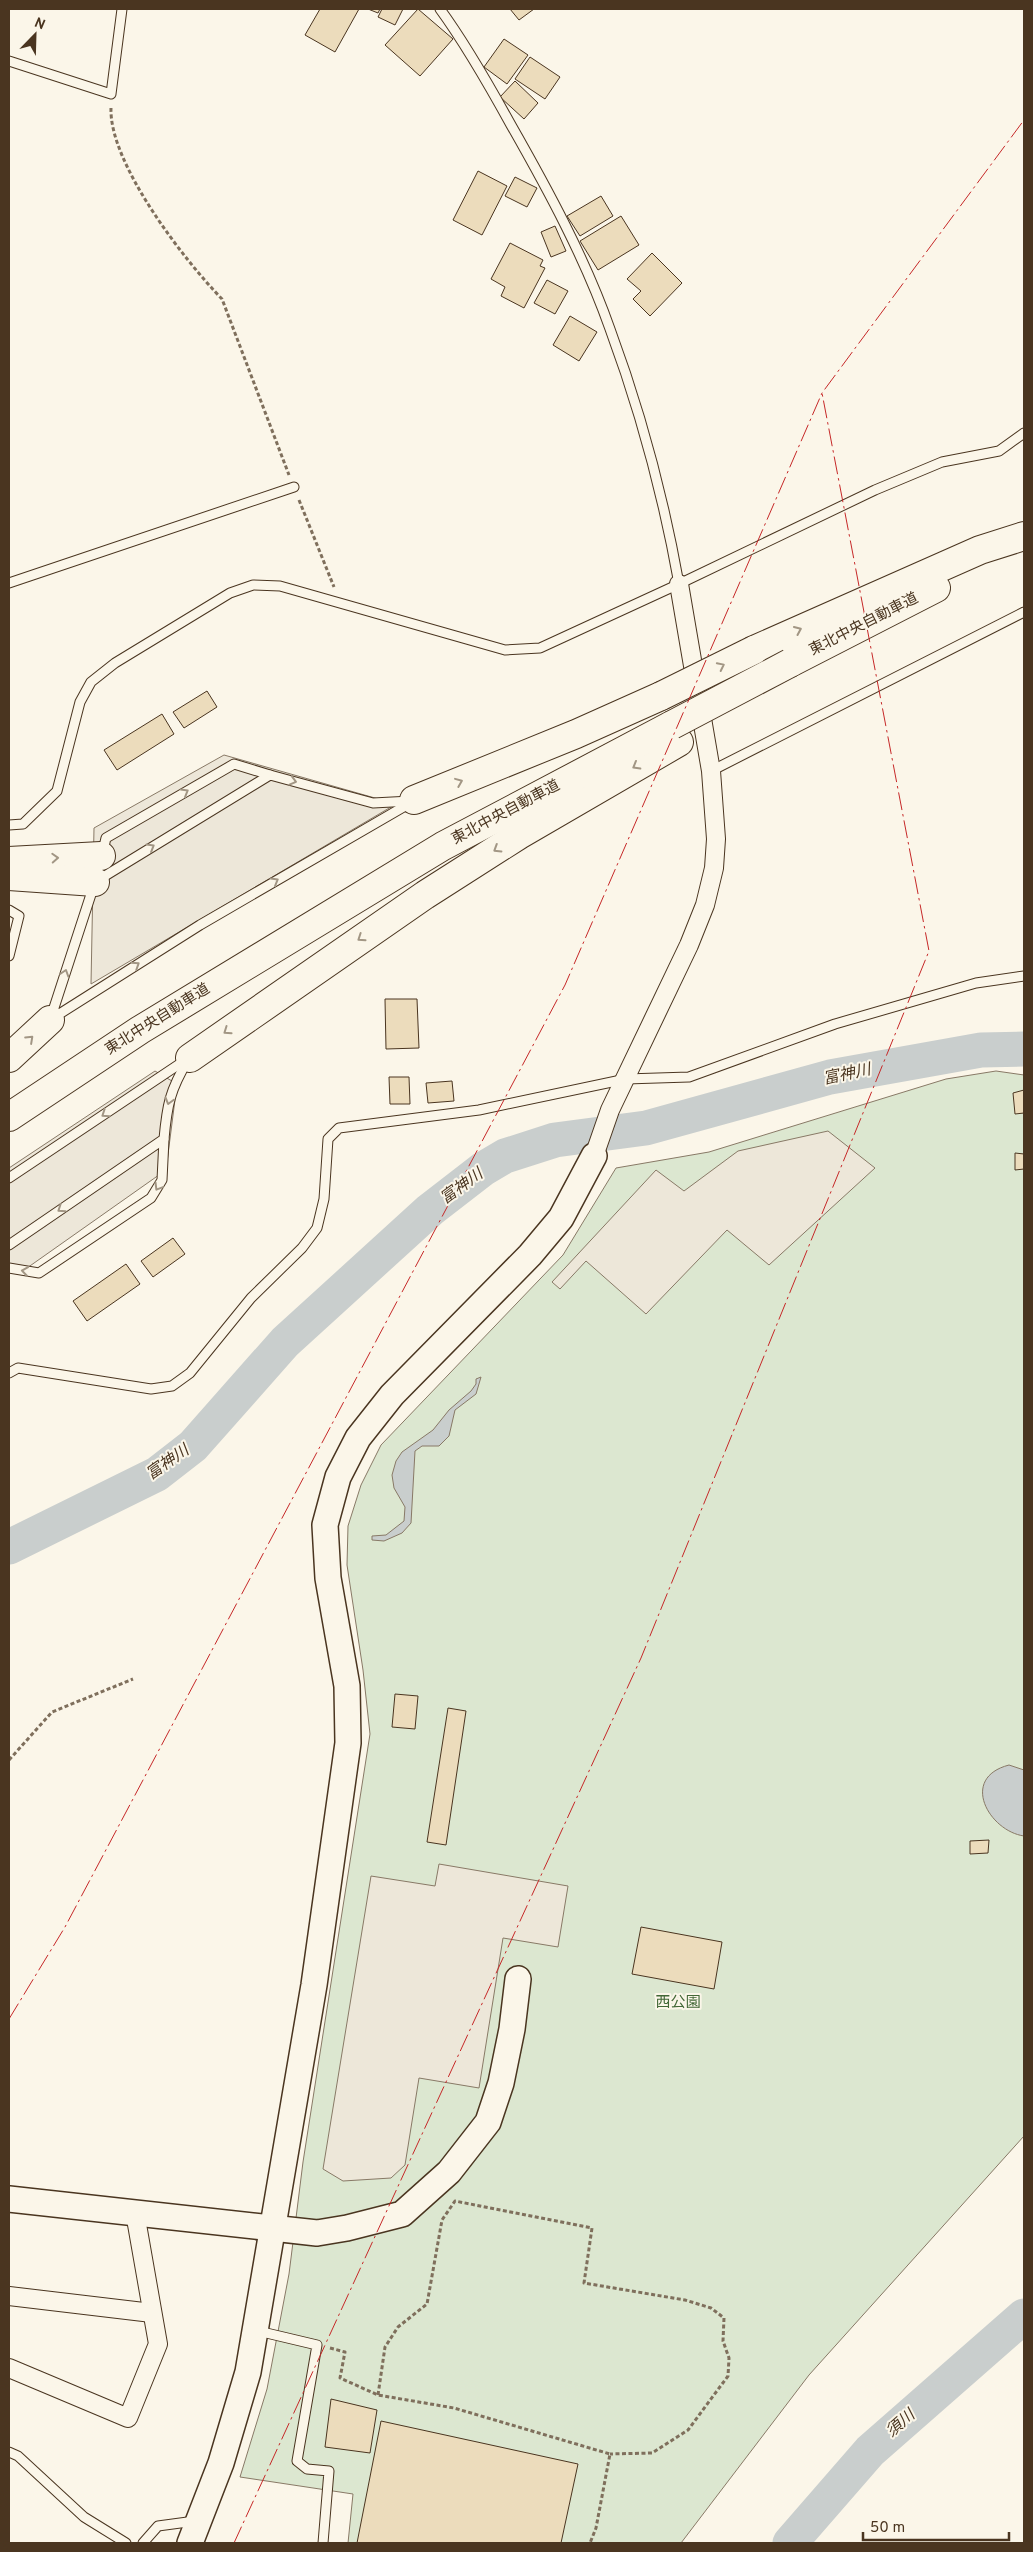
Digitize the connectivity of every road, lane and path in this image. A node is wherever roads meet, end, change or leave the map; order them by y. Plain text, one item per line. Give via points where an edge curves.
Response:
1 (122, 9) edge
2 (440, 9) edge
3 (9, 61) edge
4 (111, 94) junction
5 (1024, 433) edge
6 (294, 487) junction
7 (1024, 536) edge
8 (1024, 546) edge
9 (9, 583) edge
10 (679, 584) junction
11 (341, 604) junction
12 (1024, 612) edge
13 (675, 733) junction
14 (711, 771) junction
15 (270, 775) junction
16 (414, 800) junction
17 (9, 825) edge
18 (101, 856) junction
19 (9, 861) edge
20 (9, 876) edge
21 (95, 882) junction
22 (9, 910) edge
23 (9, 956) edge
24 (1024, 976) edge
25 (50, 1020) junction
26 (9, 1058) edge
27 (190, 1058) junction
28 (626, 1079) junction
29 (9, 1117) edge
30 (164, 1139) junction
31 (594, 1156) joint
32 (9, 1178) edge
33 (9, 1245) edge
34 (9, 1268) edge
35 (9, 1373) edge
36 (133, 1679) dead end
37 (9, 1760) edge
38 (518, 1979) dead end
39 (9, 2199) edge
40 (135, 2213) junction
41 (273, 2229) junction
42 (9, 2296) edge
43 (152, 2313) junction
44 (255, 2331) junction
45 (317, 2345) junction
46 (9, 2368) edge
47 (378, 2395) junction
48 (9, 2452) edge
49 (610, 2454) junction
50 (194, 2532) edge
51 (126, 2543) edge
52 (143, 2543) edge
53 (323, 2543) edge
54 (590, 2543) edge

1 - 4 lane
2 - 10 lane via 462,40 524,147 568,232 610,328 655,477
3 - 4 lane
4 - 6 path via 112,121 128,167 143,199 222,299
5 - 10 lane via 998,451 942,462 875,490
6 - 9 lane
6 - 11 path
16 -> 7 highway, bridge via 576,734 754,650 980,550
8 - 13 highway, 東北中央自動車道, bridge via 924,594
10 - 11 lane via 540,648 505,650
10 - 14 street
11 - 17 lane via 280,586 254,585 230,593 115,663 91,682 80,702 56,791 22,824
12 - 14 lane
13 -> 27 highway via 425,895
13 - 29 highway, 東北中央自動車道 via 443,846 140,1030
14 - 28 street via 716,839 714,868 705,905
15 -> 16 lane via 373,803
18 -> 15 lane via 106,838 234,764
21 -> 15 lane
25 -> 16 lane via 200,924
19 -> 18 highway
18 - 21 lane
20 - 21 highway
25 -> 21 lane
22 - 23 lane via 19,916
24 - 28 lane via 976,983 835,1024 689,1077
26 -> 25 highway
27 -> 30 lane via 174,1084 166,1109
27 -> 32 lane
28 - 31 street via 610,1110
28 - 35 lane via 479,1110 339,1128 328,1139 324,1199 317,1228 302,1248 251,1298 190,1373 172,1386 151,1389 18,1368
30 -> 33 lane
30 -> 34 lane via 162,1180 151,1198 39,1273
31 - 41 street via 561,1218 530,1255 392,1395 358,1438 338,1477 324,1525 328,1578 347,1686 348,1743 314,1984
36 - 37 path via 52,1712
38 - 41 street via 501,2083 488,2122 449,2172 402,2214 317,2233
39 - 40 street
40 - 41 street
40 - 43 street
41 - 44 street
42 - 43 street
43 - 46 street via 158,2344 128,2418
44 - 45 lane
44 - 50 street via 248,2372 222,2463
45 - 47 path via 345,2352 340,2378
45 - 53 lane via 297,2461 307,2469 329,2471
47 - 49 path via 454,2408
47 - 49 path via 385,2347 398,2327 427,2304 442,2220 455,2201 592,2228 584,2283 685,2300 711,2308 724,2318 723,2341 729,2358 728,2376 688,2430 652,2453
48 - 51 lane via 18,2456 84,2516
49 - 54 path via 596,2528
50 - 52 lane via 158,2526

